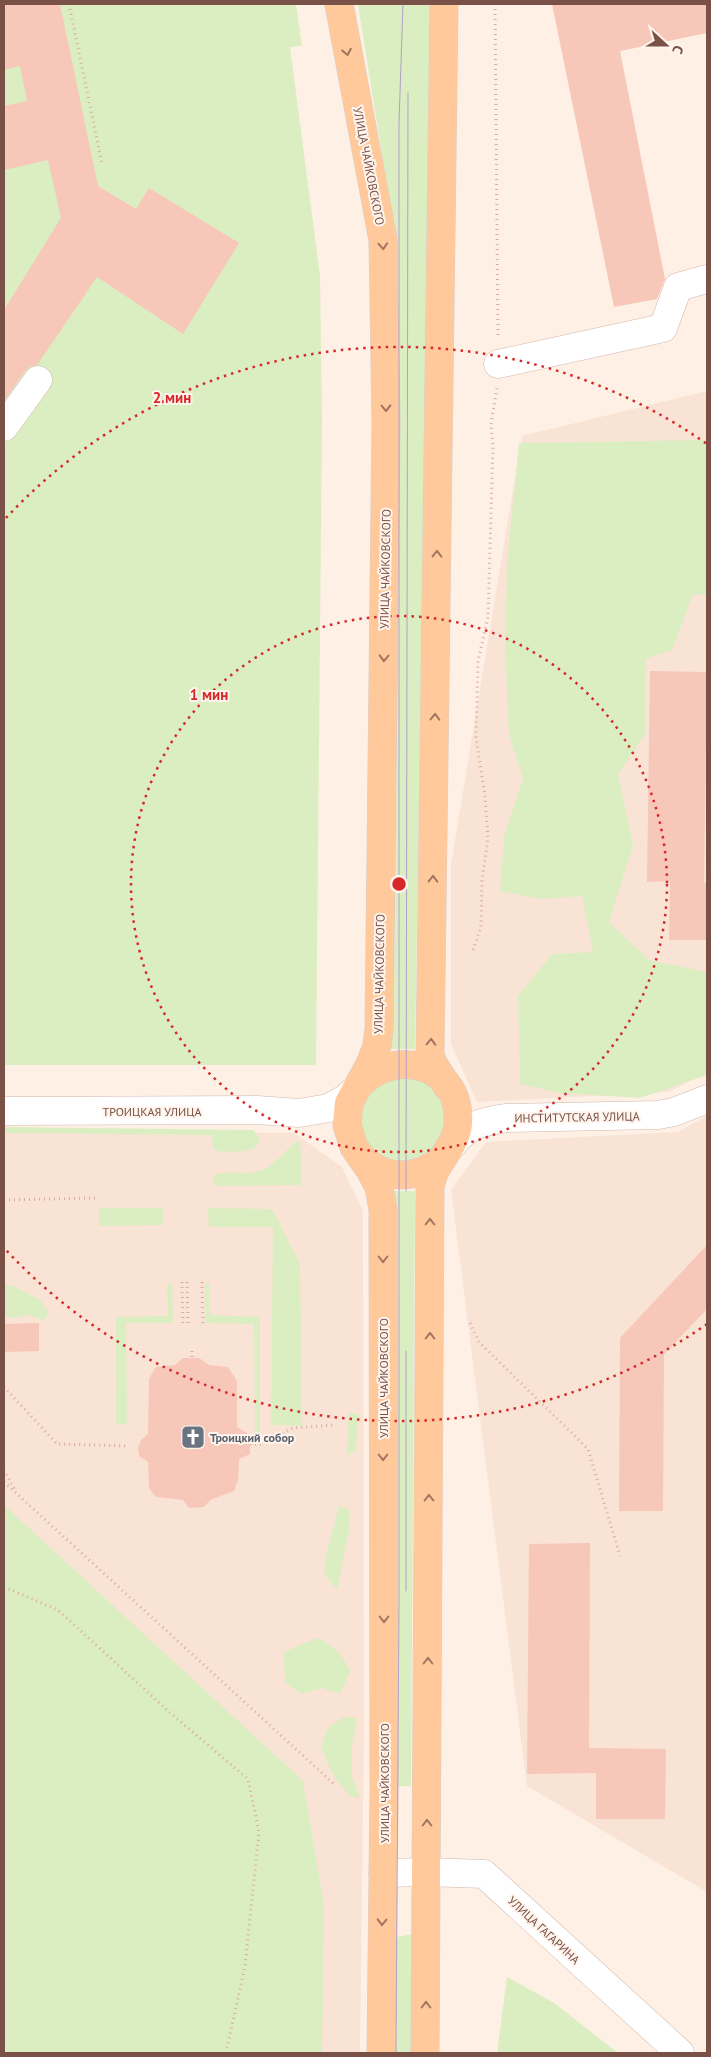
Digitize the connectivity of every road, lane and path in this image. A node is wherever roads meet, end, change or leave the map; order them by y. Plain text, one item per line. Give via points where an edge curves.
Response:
1 (69, 4) edge
2 (339, 4) edge
3 (444, 4) edge
4 (495, 4) edge
5 (102, 164) dead end
6 (707, 279) edge
7 (498, 364) junction
8 (38, 380) dead end
9 (4, 427) edge
10 (473, 950) dead end
11 (439, 1078) junction
12 (358, 1086) junction
13 (707, 1099) edge
14 (4, 1111) edge
15 (299, 1113) junction
16 (507, 1118) junction
17 (356, 1150) junction
18 (448, 1151) junction
19 (96, 1198) dead end
20 (4, 1200) edge
21 (182, 1282) dead end
22 (187, 1282) dead end
23 (202, 1282) dead end
24 (470, 1323) dead end
25 (203, 1325) dead end
26 (192, 1351) dead end
27 (192, 1358) dead end
28 (4, 1387) edge
29 (335, 1424) dead end
30 (250, 1444) dead end
31 (129, 1446) dead end
32 (4, 1470) edge
33 (4, 1482) edge
34 (18, 1494) junction
35 (620, 1556) dead end
36 (4, 1588) edge
37 (334, 1784) dead end
38 (426, 1872) junction
39 (383, 1873) junction
40 (226, 2053) edge
41 (381, 2053) edge
42 (425, 2053) edge
43 (680, 2053) edge

1 - 5 path
2 -> 12 main road, УЛИЦА ЧАЙКОВСКОГО via 383,240 386,422 378,1029 374,1054
11 -> 3 main road, ИНСТИТУТСКАЯ УЛИЦА via 430,1056
4 - 7 path
6 - 7 street via 678,287 663,328
7 - 10 path via 491,424 488,617 478,661 477,682 476,737 488,838 482,880 481,927
8 - 9 street
11 - 12 main road via 409,1064 394,1064 379,1069
11 - 16 street via 471,1106 488,1115
11 - 18 main road, ИНСТИТУТСКАЯ УЛИЦА via 455,1099 458,1114 458,1130
12 - 15 street via 330,1108
12 - 17 main road, УЛИЦА ЧАЙКОВСКОГО via 349,1102 347,1118 348,1133
13 - 16 street, ИНСТИТУТСКАЯ УЛИЦА via 658,1115
14 - 15 street, ТРОИЦКАЯ УЛИЦА via 257,1110
15 - 17 street via 330,1126
16 - 18 street, ИНСТИТУТСКАЯ УЛИЦА via 472,1126
17 - 18 main road via 368,1164 381,1172 403,1176 425,1171
17 -> 39 main road, УЛИЦА ЧАЙКОВСКОГО via 376,1180 383,1210
38 -> 18 main road, ИНСТИТУТСКАЯ УЛИЦА via 430,1189 434,1174
19 - 20 path
21 - 22 path via 185,1325
23 - 25 path
24 - 35 path via 479,1342 588,1449
26 - 27 path
28 - 31 path via 57,1444
29 - 30 path via 293,1428 261,1444
32 - 34 path
33 - 34 path
34 - 37 path
36 - 40 path via 58,1610 248,1779 259,1832 245,1966
38 - 39 street, УЛИЦА ГАГАРИНА
42 -> 38 main road
38 - 43 street, УЛИЦА ГАГАРИНА via 484,1874
39 -> 41 main road, УЛИЦА ЧАЙКОВСКОГО

